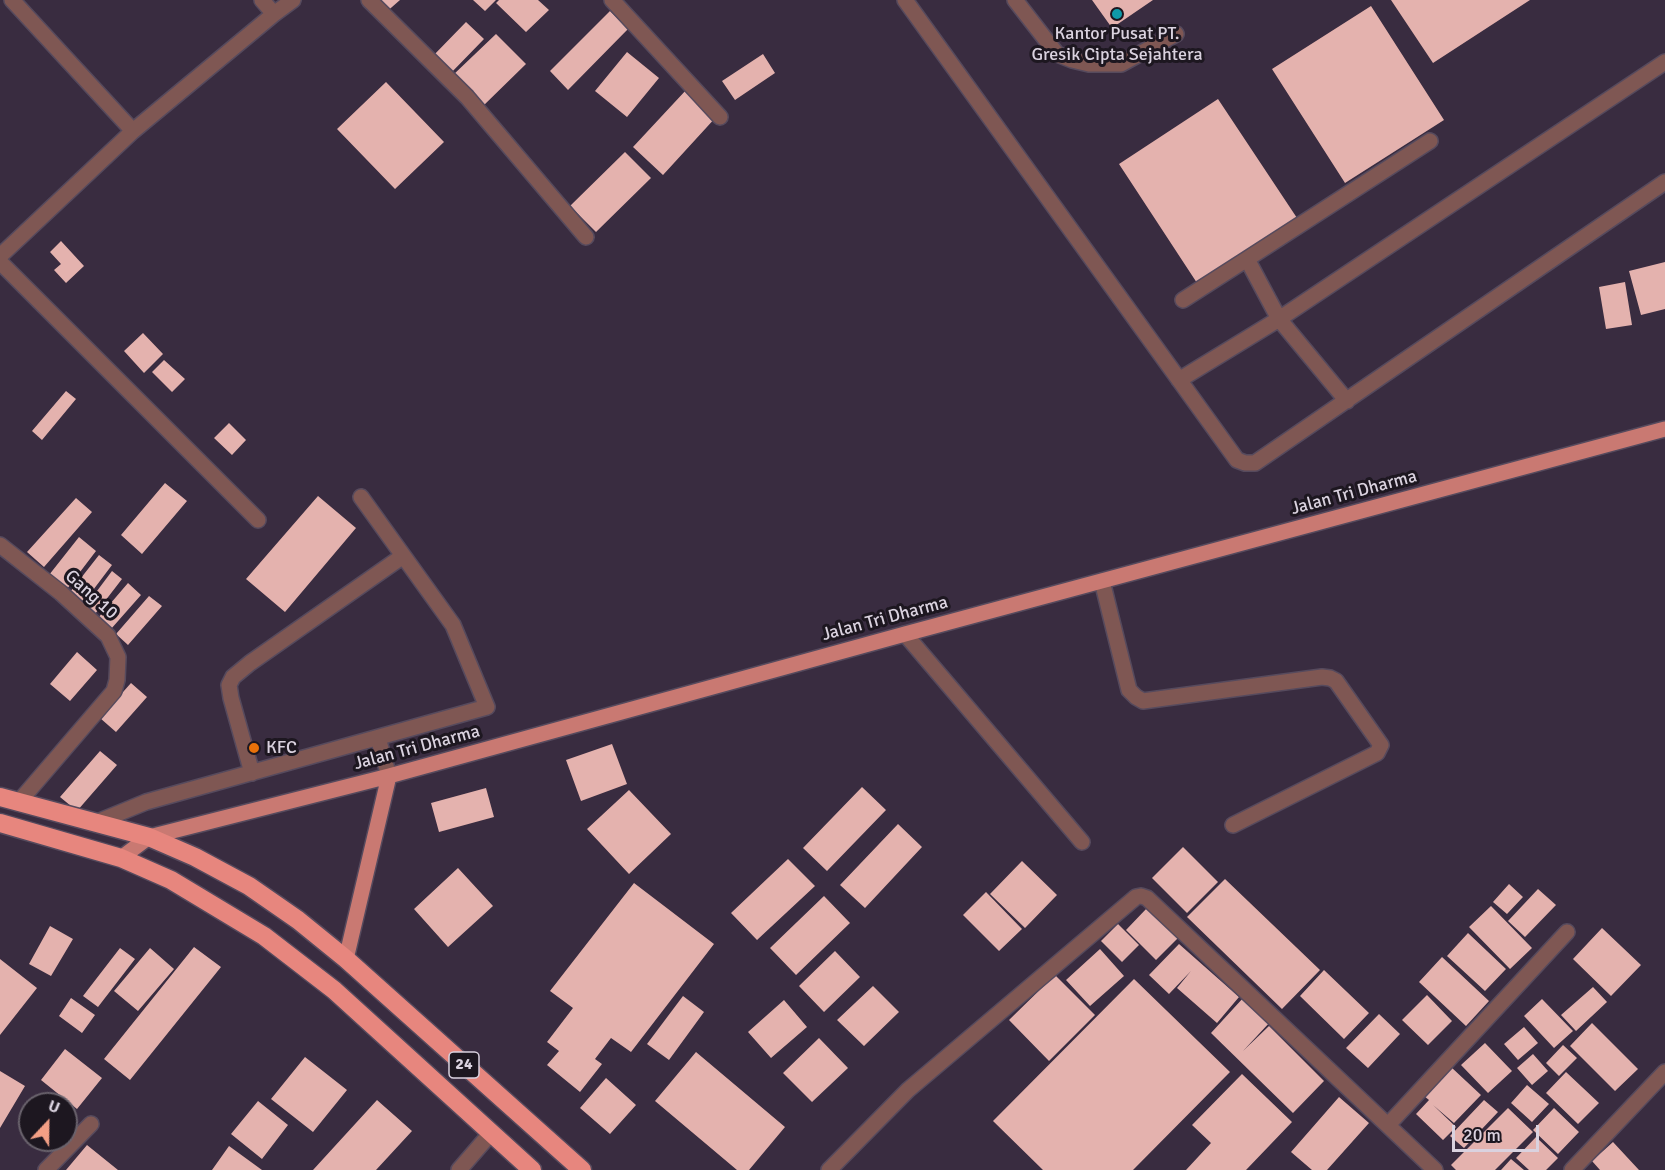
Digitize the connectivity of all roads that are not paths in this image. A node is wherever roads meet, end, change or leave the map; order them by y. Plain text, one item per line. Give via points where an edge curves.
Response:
1 (12, 0) edge
2 (262, 0) edge
3 (293, 0) edge
4 (369, 0) edge
5 (612, 0) edge
6 (905, 0) edge
7 (1015, 0) edge
8 (274, 14) junction
9 (1176, 34) dead end
10 (1665, 62) edge
11 (720, 117) dead end
12 (134, 131) junction
13 (1430, 141) dead end
14 (1665, 182) edge
15 (586, 237) dead end
16 (0, 256) edge
17 (1246, 259) junction
18 (0, 262) edge
19 (1183, 300) dead end
20 (1280, 319) junction
21 (1179, 380) junction
22 (1347, 401) junction
23 (1665, 429) edge
24 (361, 497) dead end
25 (258, 519) dead end
26 (0, 545) edge
27 (403, 556) junction
28 (1102, 581) junction
29 (905, 634) junction
30 (378, 738) junction
31 (252, 773) junction
32 (389, 776) junction
33 (9, 800) edge
34 (0, 823) edge
35 (95, 823) junction
36 (1233, 825) dead end
37 (149, 837) junction
38 (1082, 842) dead end
39 (121, 858) junction
40 (1567, 932) dead end
41 (346, 959) junction
42 (334, 990) junction
43 (1665, 1072) edge
44 (91, 1124) dead end
45 (1388, 1125) junction
46 (490, 1132) junction
47 (46, 1170) edge
48 (459, 1170) edge
49 (532, 1170) edge
50 (582, 1170) edge
51 (829, 1170) edge
52 (1435, 1170) edge
53 (1572, 1170) edge

1 - 12 street
2 - 8 street
3 - 8 street
4 - 15 street via 467,97
5 - 11 street
6 - 21 street
7 - 9 street via 1057,54 1089,64 1121,64
8 - 12 street
10 - 20 street
12 - 16 street
13 - 17 street
14 - 22 street
17 - 19 street
17 - 20 street
18 - 25 street
20 - 21 street
20 - 22 street
21 - 22 street via 1237,460 1250,464
23 - 28 main road, Jalan Tri Dharma
24 - 27 street
26 - 33 street, Gang 10 via 62,593 108,636 118,657 114,692
27 - 30 street via 453,625 487,706
27 - 31 street via 233,677 229,685 231,698
28 - 29 main road, Jalan Tri Dharma
28 - 36 street via 1129,690 1136,697 1143,701 1330,678 1381,745 1377,753
29 - 32 main road, Jalan Tri Dharma
29 - 38 street
30 - 31 street
30 - 32 street
31 - 35 street via 147,802
32 - 37 main road, Jalan Tri Dharma
32 - 41 main road
33 - 35 highway, 24
34 - 39 highway, 24
35 - 37 highway, 24
37 - 39 main road, Jalan Tri Dharma
37 - 41 highway, 24 via 249,886
39 - 42 highway, 24 via 171,880 264,936
40 - 45 street
41 - 42 highway
41 - 50 highway, 24
42 - 46 highway, 24
43 - 53 street
44 - 47 street
45 - 51 street via 1148,898 1141,896 908,1090
45 - 52 street
46 - 48 street
46 - 49 highway, 24

